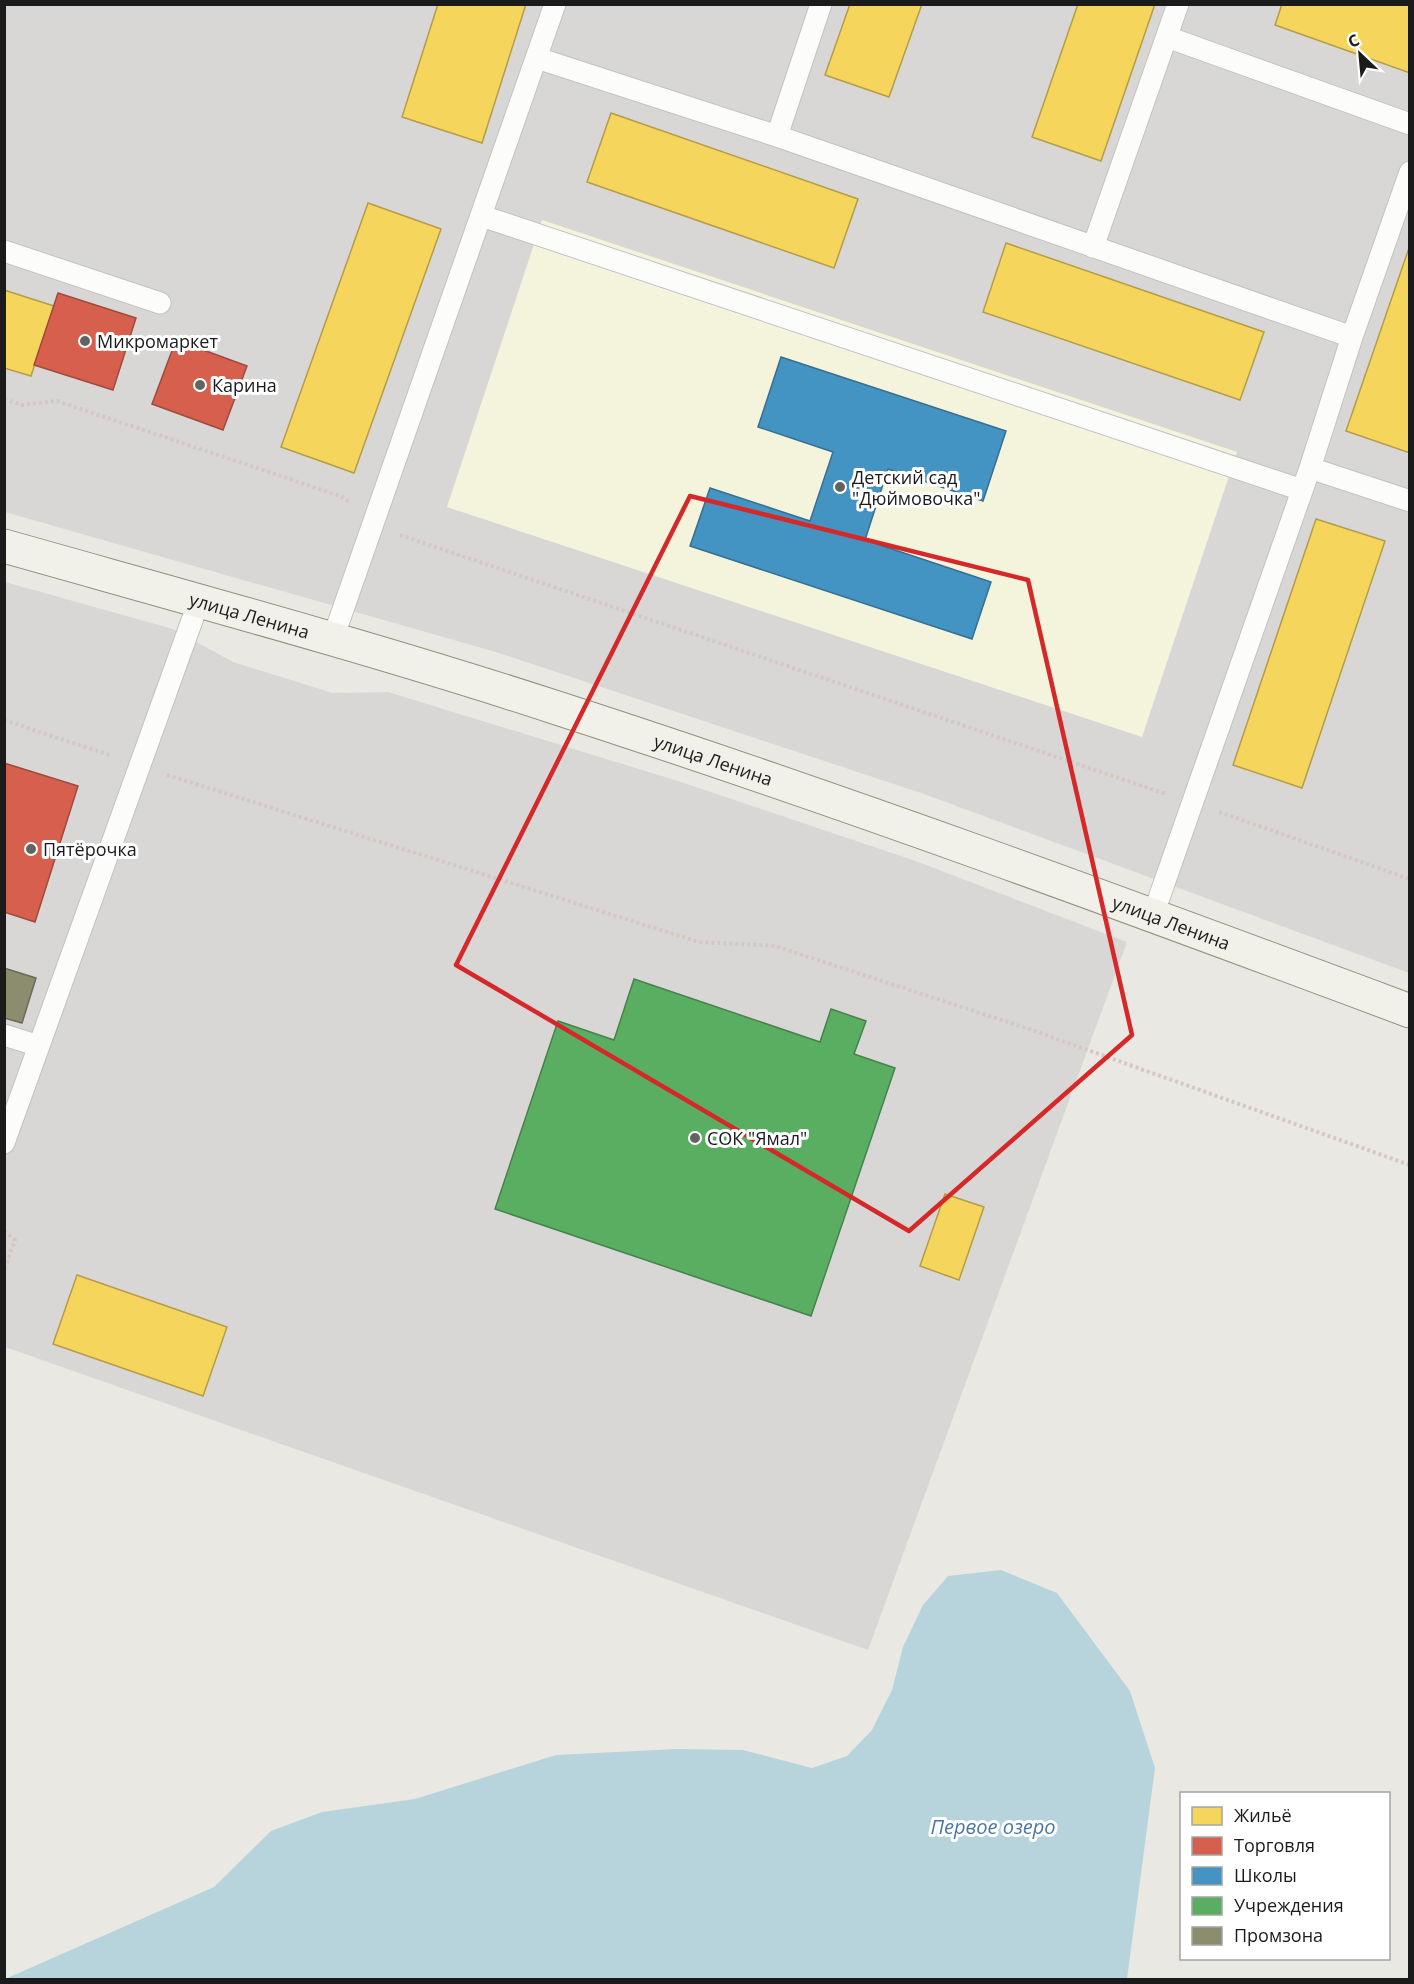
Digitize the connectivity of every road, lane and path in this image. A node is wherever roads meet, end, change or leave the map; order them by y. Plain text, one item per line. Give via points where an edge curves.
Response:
1 (555, 4) edge
2 (821, 4) edge
3 (1178, 4) edge
4 (1167, 37) junction
5 (537, 58) junction
6 (1410, 124) edge
7 (777, 136) junction
8 (1410, 172) edge
9 (482, 216) junction
10 (1093, 247) junction
11 (4, 251) edge
12 (160, 303) dead end
13 (1352, 337) junction
14 (4, 399) edge
15 (1310, 468) junction
16 (1302, 490) junction
17 (1410, 501) edge
18 (375, 518) junction
19 (4, 546) edge
20 (200, 601) junction
21 (333, 638) junction
22 (4, 720) edge
23 (140, 766) junction
24 (1194, 803) junction
25 (1410, 879) edge
26 (1153, 915) junction
27 (1410, 1011) edge
28 (4, 1035) edge
29 (39, 1046) junction
30 (4, 1143) edge
31 (1410, 1165) edge
32 (4, 1231) edge
33 (4, 1270) edge

1 - 5 lane
2 - 7 lane
3 - 4 lane
4 - 6 lane
4 - 10 lane
5 - 7 lane
5 - 9 lane
7 - 10 lane
8 - 13 lane
9 - 16 lane
9 - 18 lane
10 - 13 lane
11 - 12 lane
13 - 15 lane
14 - 18 path via 21,405 57,401 340,496
15 - 16 lane
15 - 17 lane
16 - 24 lane
18 - 21 lane
18 - 24 path via 399,535
19 - 20 main road, улица Ленина
20 - 21 main road, улица Ленина
20 - 23 lane
21 - 26 main road, улица Ленина via 819,795
22 - 23 path
23 - 29 lane
23 - 31 path via 699,942 775,946 1029,1029
24 - 25 path
24 - 26 lane
26 - 27 main road, улица Ленина
28 - 29 lane
29 - 30 lane
32 - 33 path via 15,1240

